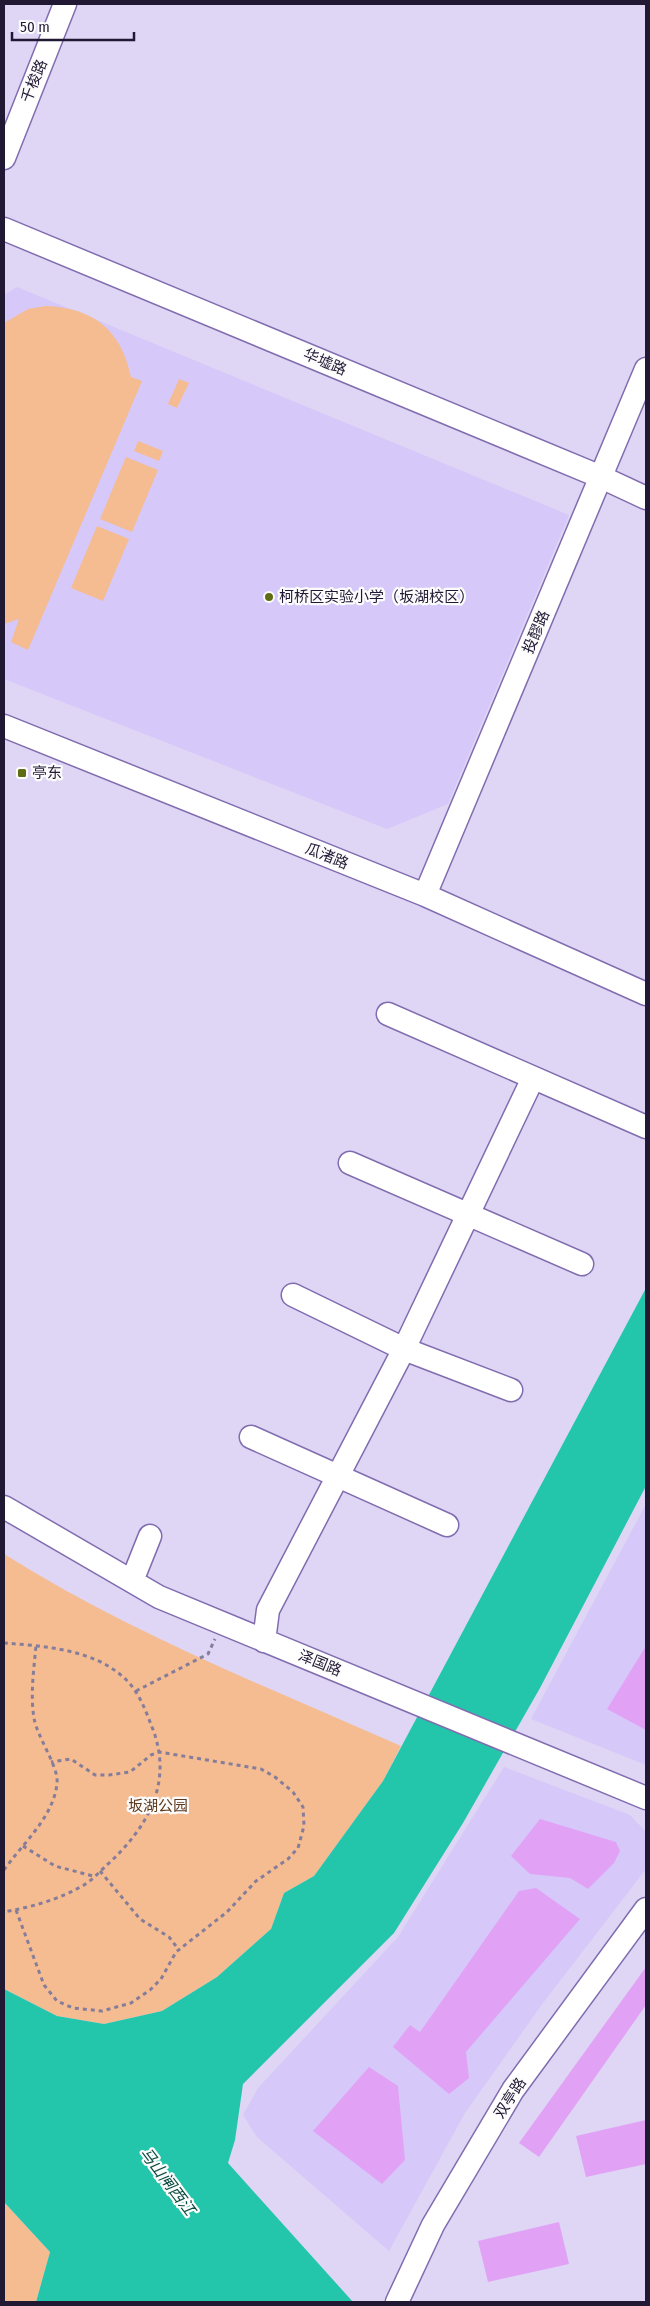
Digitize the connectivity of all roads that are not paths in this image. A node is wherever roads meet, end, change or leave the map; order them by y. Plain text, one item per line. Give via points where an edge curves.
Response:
1 (65, 4) edge
2 (4, 158) edge
3 (4, 229) edge
4 (646, 369) edge
5 (601, 477) junction
6 (646, 498) edge
7 (4, 726) edge
8 (425, 895) junction
9 (646, 994) edge
10 (388, 1014) dead end
11 (533, 1078) junction
12 (646, 1126) edge
13 (350, 1163) dead end
14 (468, 1214) junction
15 (582, 1264) dead end
16 (293, 1295) dead end
17 (404, 1348) junction
18 (511, 1390) dead end
19 (251, 1437) dead end
20 (338, 1475) junction
21 (4, 1507) edge
22 (447, 1525) dead end
23 (150, 1536) dead end
24 (132, 1582) junction
25 (264, 1641) junction
26 (646, 1798) edge
27 (646, 1909) edge
28 (397, 2302) edge

1 - 2 street, 千梭路
3 - 5 street, 华墟路
4 - 5 street, 投醪路
5 - 6 street, 华墟路
5 - 8 street, 投醪路
7 - 8 street, 瓜渚路
8 - 9 street, 瓜渚路
10 - 11 street
11 - 12 street
11 - 14 street
13 - 14 street
14 - 15 street
14 - 17 street
16 - 17 street
17 - 18 street
17 - 20 street
19 - 20 street
20 - 22 street
20 - 25 street via 268,1610
21 - 24 street, 泽国路
23 - 24 street
24 - 25 street, 泽国路 via 159,1597
25 - 26 street, 泽国路
27 - 28 street, 双亭路 via 513,2090 433,2225

